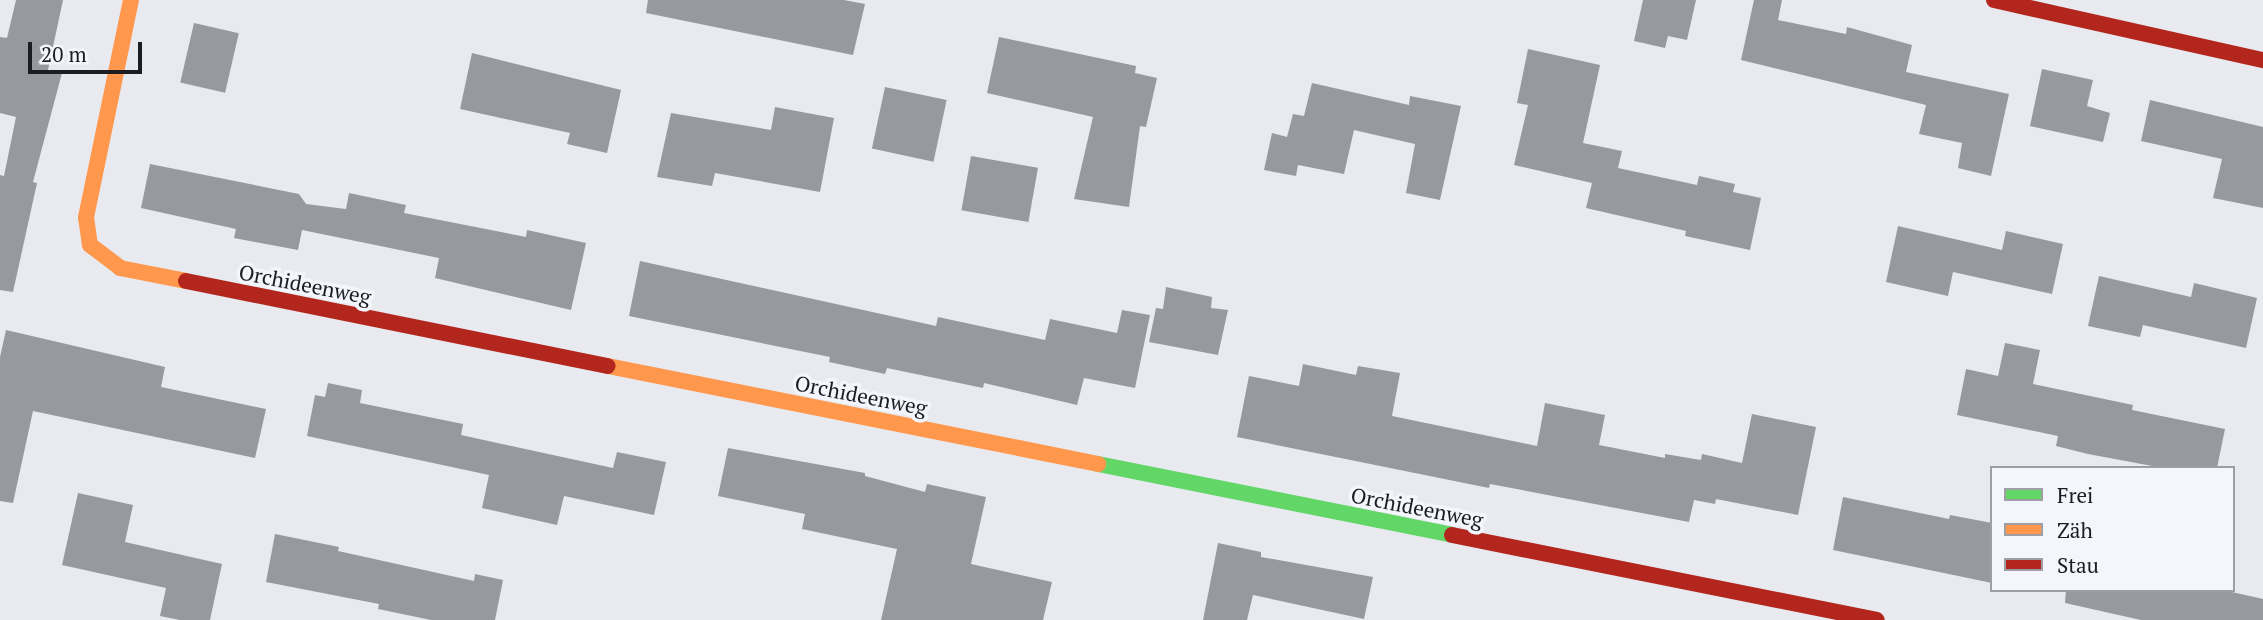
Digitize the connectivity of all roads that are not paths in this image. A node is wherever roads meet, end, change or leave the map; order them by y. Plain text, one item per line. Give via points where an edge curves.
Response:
1 (131, 0) edge
2 (1994, 0) edge
3 (2263, 60) edge
4 (1877, 620) edge

1 - 4 street, Orchideenweg via 86,217 90,245 120,268
2 - 3 street

